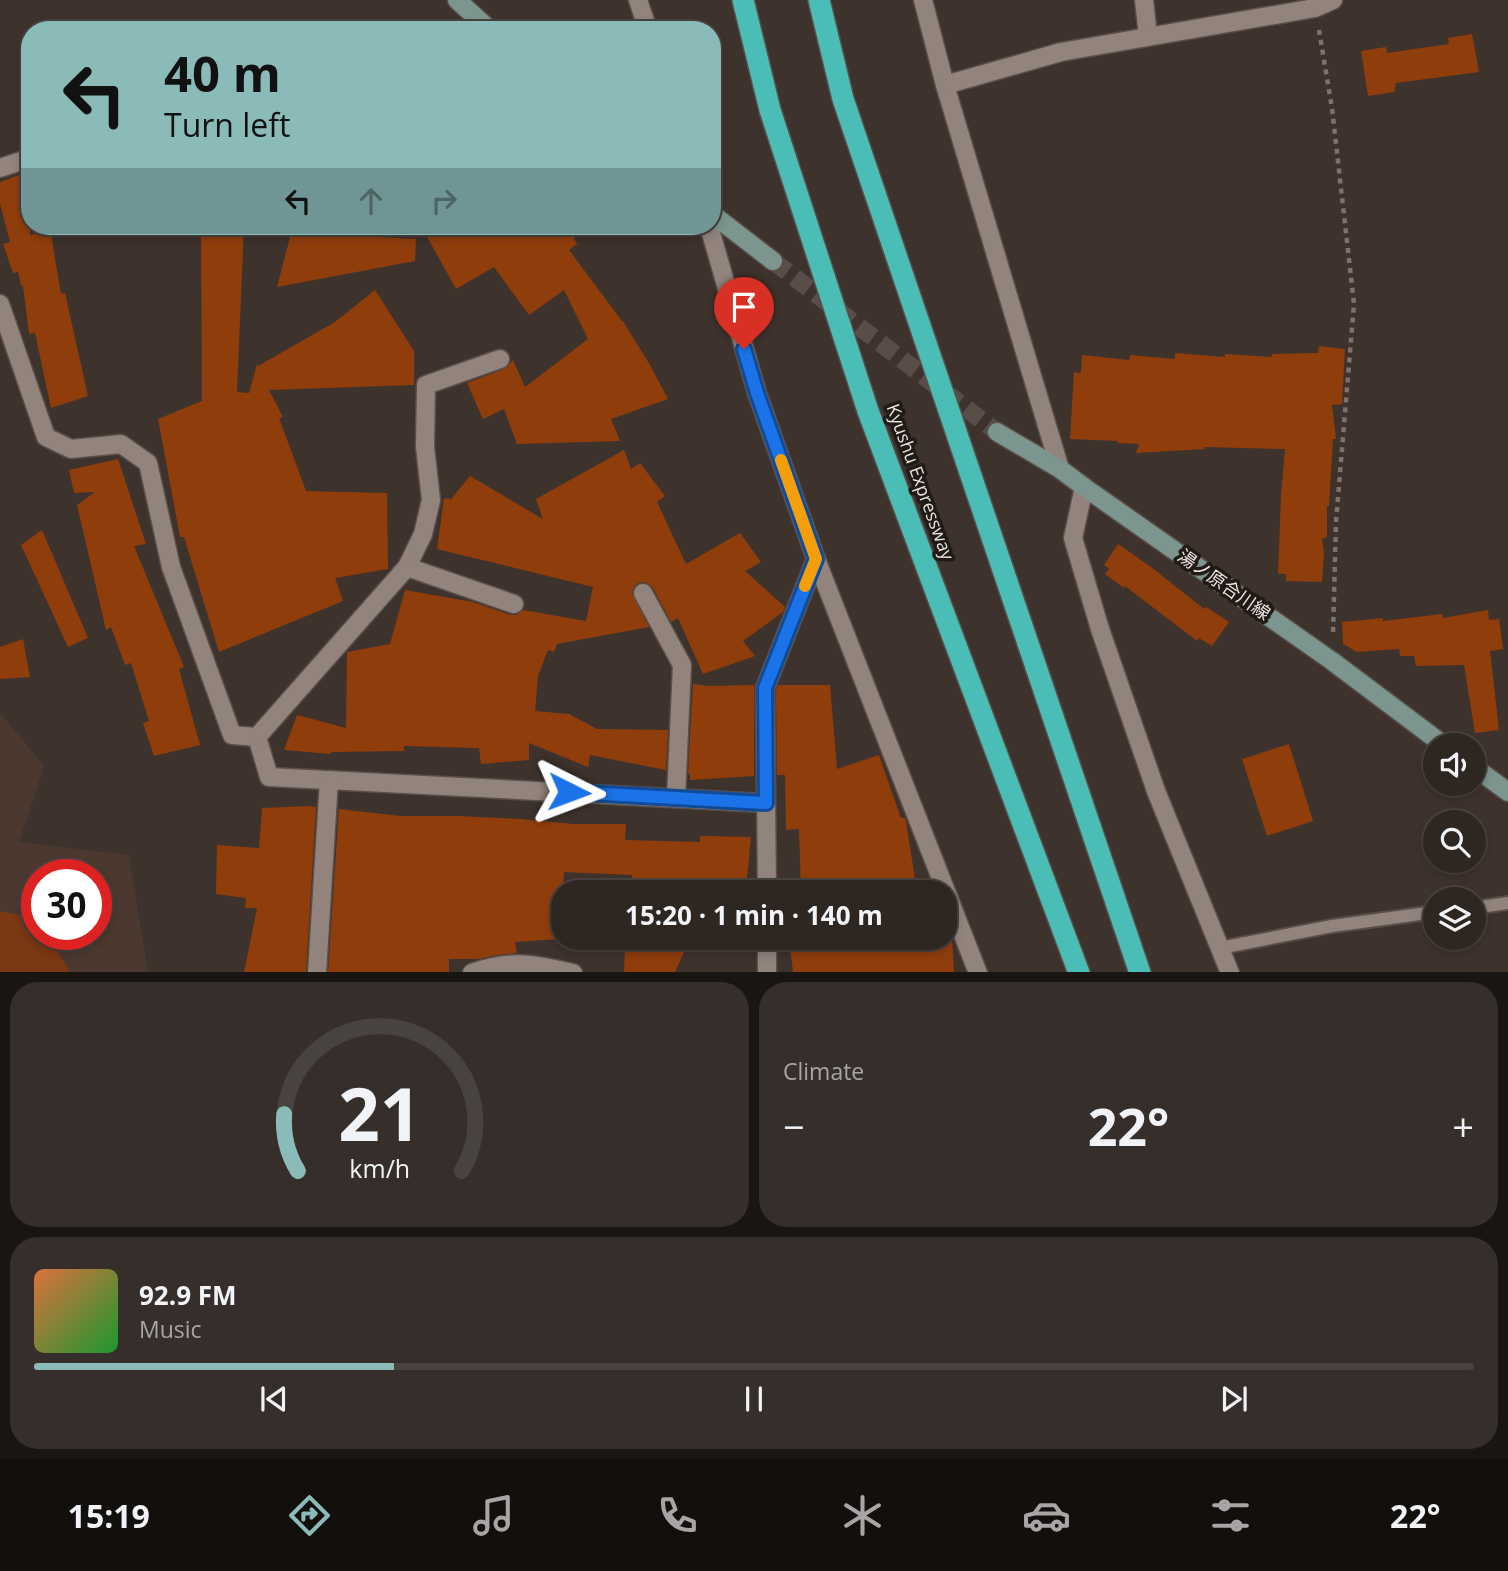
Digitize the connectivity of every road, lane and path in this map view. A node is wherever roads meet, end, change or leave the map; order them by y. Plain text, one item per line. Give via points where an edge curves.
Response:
1 (457, 0) edge
2 (638, 0) edge
3 (743, 0) edge
4 (819, 0) edge
5 (923, 0) edge
6 (1143, 0) edge
7 (1333, 0) edge
8 (1315, 8) junction
9 (480, 21) edge
10 (645, 21) edge
11 (1148, 36) junction
12 (945, 85) junction
13 (21, 161) edge
14 (0, 168) edge
15 (721, 221) edge
16 (712, 235) edge
17 (773, 261) tunnel mouth
18 (0, 304) edge
19 (500, 359) dead end
20 (997, 432) tunnel mouth
21 (1060, 469) junction
22 (1084, 487) junction
23 (816, 559) junction
24 (407, 567) junction
25 (643, 593) dead end
26 (514, 604) dead end
27 (1332, 661) junction
28 (1428, 733) edge
29 (257, 737) junction
30 (1486, 775) edge
31 (329, 780) junction
32 (1508, 792) edge
33 (676, 798) junction
34 (766, 803) junction
35 (767, 880) edge
36 (1508, 904) edge
37 (1486, 907) edge
38 (1423, 914) edge
39 (1220, 947) junction
40 (767, 950) edge
41 (317, 972) edge
42 (472, 972) edge
43 (573, 972) edge
44 (767, 972) edge
45 (978, 972) edge
46 (1079, 972) edge
47 (1140, 972) edge
48 (1230, 972) edge

1 - 9 main road
2 - 10 street
3 - 46 highway, Kyushu Expressway via 770,110 868,411
4 - 47 highway via 843,99
5 - 12 street
6 - 11 street
7 - 8 street
8 - 11 street
8 - 27 path via 1332,108 1354,304 1336,522
11 - 12 street via 1061,52
12 - 21 street
13 - 14 street
15 - 17 main road
16 - 23 street via 757,393
18 - 29 street via 46,437 71,449 121,444 148,463 171,567 232,735
19 - 24 street via 426,385 425,447 431,500 423,534
20 - 21 main road, 湯ノ原合川線
21 - 22 main road, 湯ノ原合川線
22 - 27 main road, 湯ノ原合川線
22 - 39 street via 1073,538 1156,791
23 - 34 street via 765,688
23 - 45 street
24 - 26 street
24 - 29 street
25 - 33 street via 682,665
27 - 28 main road, 湯ノ原合川線
29 - 31 street via 269,777
30 - 32 main road
31 - 33 street
31 - 41 street
33 - 34 street
34 - 35 street
36 - 37 lane
38 - 39 lane
39 - 48 street
40 - 44 street
42 - 43 street via 529,963

